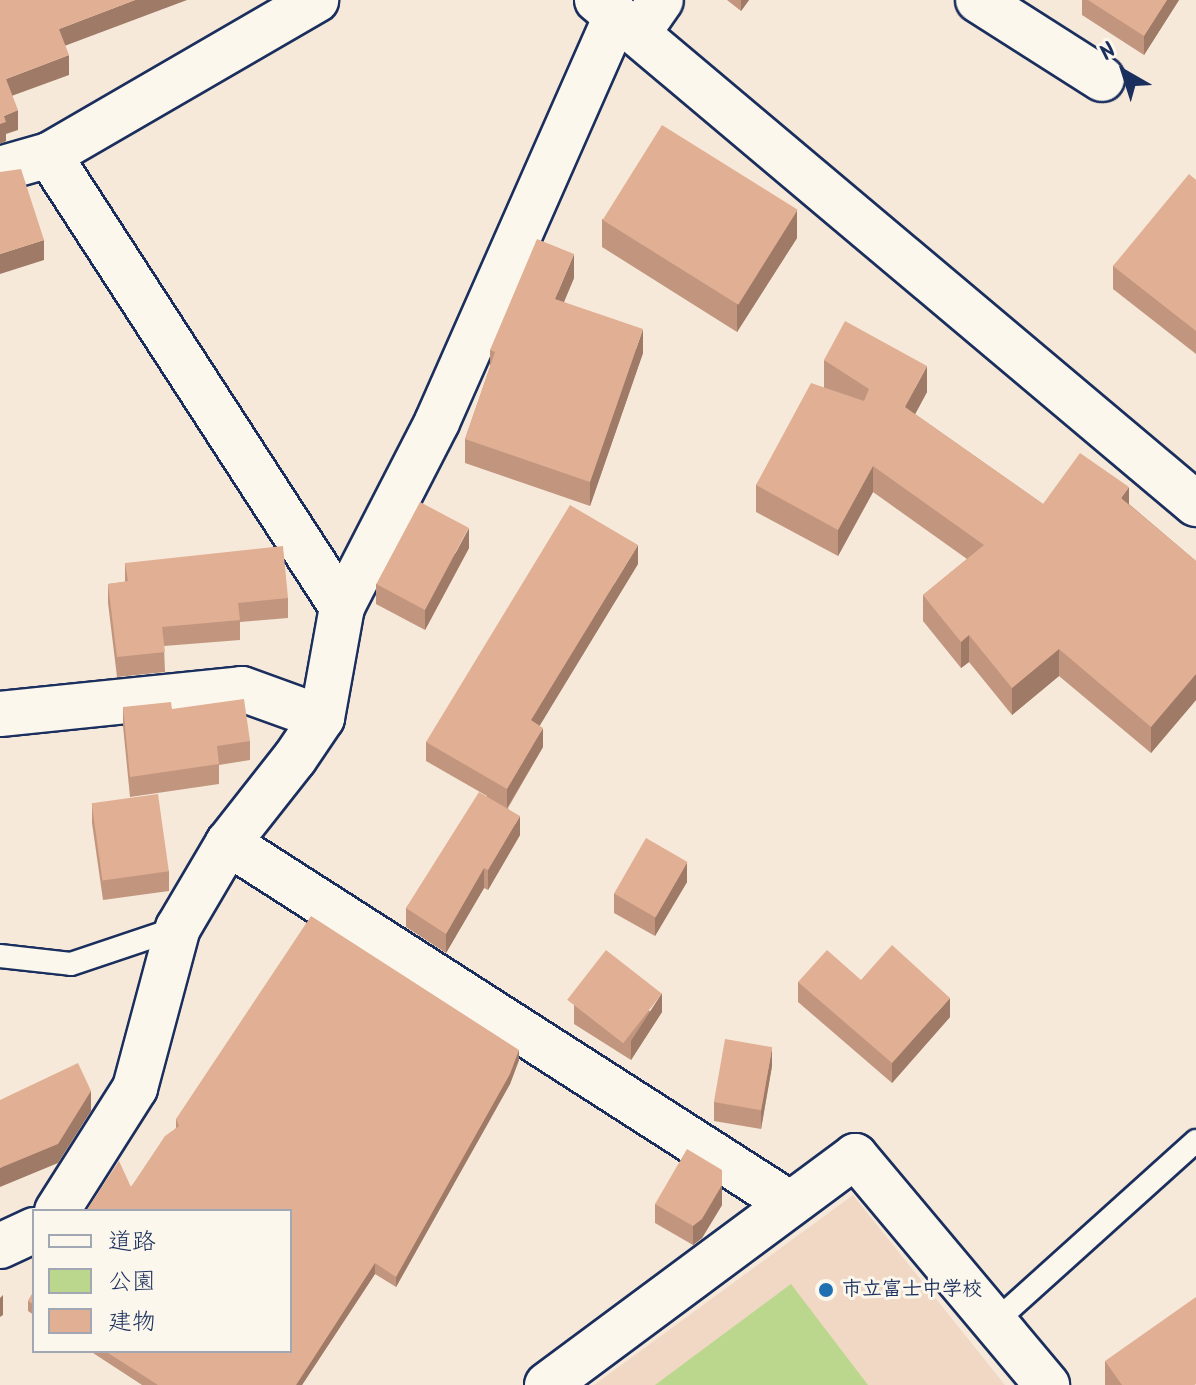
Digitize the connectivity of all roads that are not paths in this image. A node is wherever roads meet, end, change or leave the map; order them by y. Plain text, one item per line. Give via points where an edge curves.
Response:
1 (316, 0) edge
2 (978, 0) edge
3 (628, 12) edge
4 (1102, 79) dead end
5 (49, 155) junction
6 (0, 169) edge
7 (1196, 504) edge
8 (342, 607) junction
9 (0, 714) edge
10 (322, 718) junction
11 (228, 843) junction
12 (178, 928) junction
13 (0, 956) edge
14 (1196, 1141) edge
15 (789, 1203) junction
16 (58, 1209) edge
17 (32, 1231) edge
18 (0, 1246) edge
19 (996, 1321) junction
20 (547, 1385) edge
21 (1047, 1385) edge

1 - 5 street
2 - 4 street
3 - 7 street
3 - 8 street via 437,422
5 - 6 street
5 - 8 street
8 - 10 street
9 - 10 street via 242,689
10 - 11 street
11 - 12 street
11 - 15 street
12 - 13 lane via 71,964
12 - 16 street via 135,1088
14 - 19 lane
15 - 19 street via 855,1156
15 - 20 street
17 - 18 street
19 - 21 street

